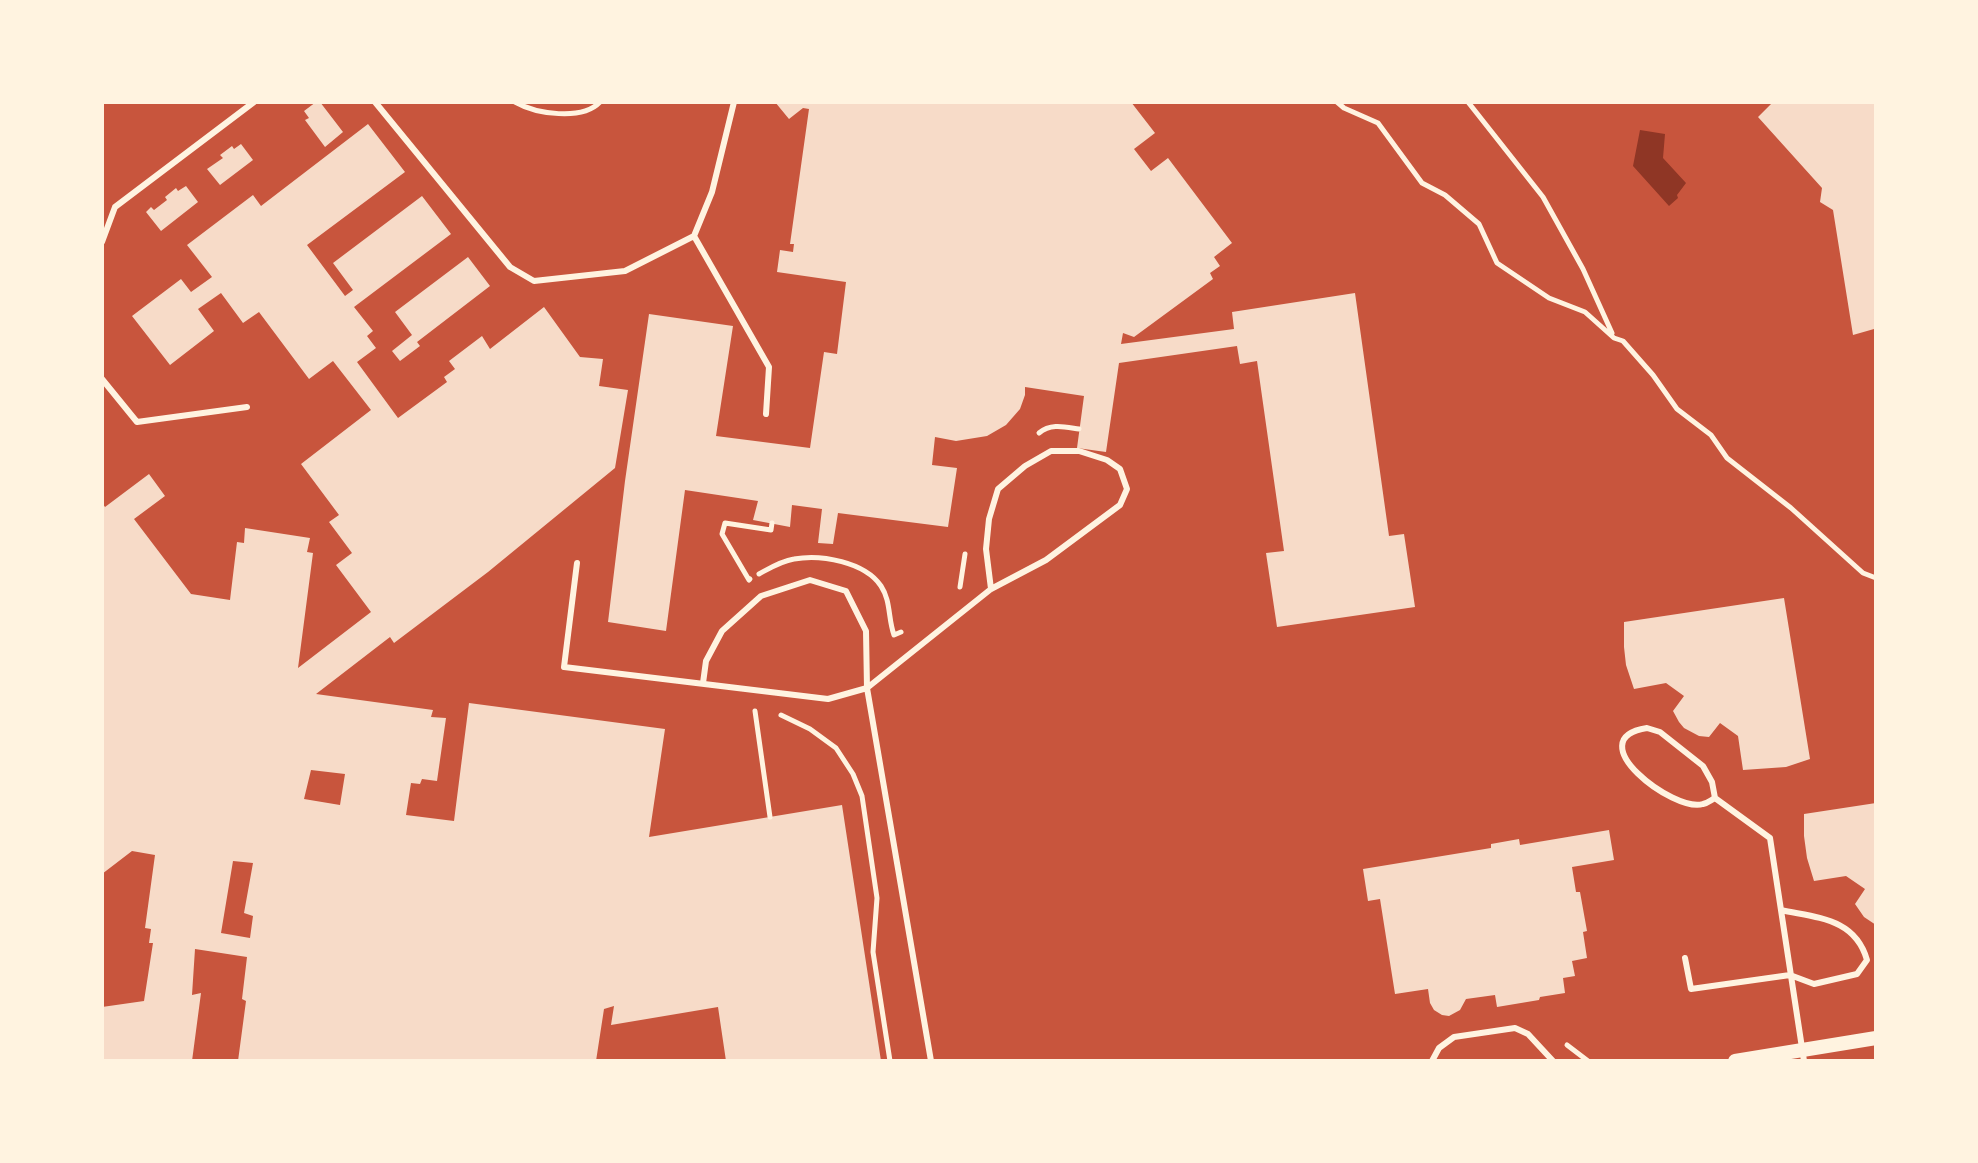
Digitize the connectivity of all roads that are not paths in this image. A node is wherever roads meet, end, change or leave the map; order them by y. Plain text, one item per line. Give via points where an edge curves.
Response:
1 (254, 102) edge
2 (375, 102) edge
3 (734, 102) edge
4 (694, 236) junction
5 (102, 242) edge
6 (102, 379) edge
7 (247, 407) dead end
8 (766, 414) dead end
9 (577, 563) dead end
10 (991, 589) junction
11 (703, 683) junction
12 (867, 688) junction
13 (1715, 798) junction
14 (1781, 910) junction
15 (1685, 958) dead end
16 (1790, 975) junction
17 (1876, 1038) edge
18 (1803, 1055) edge
19 (931, 1061) edge
20 (1432, 1061) edge
21 (1553, 1061) edge
22 (1735, 1061) edge

1 - 5 lane via 115,207
2 - 4 lane via 510,267 534,281 625,271
3 - 4 lane via 712,192
4 - 8 lane via 769,367
6 - 7 lane via 137,422
9 - 11 lane via 564,667
10 - 10 lane via 1046,560 1120,505 1127,489 1120,469 1079,451 1051,451 998,489 986,549
10 - 12 lane
11 - 12 lane via 828,699
11 - 12 lane via 706,661 722,631 761,596 810,580 846,591 866,631
12 - 19 lane
13 - 13 lane via 1703,766 1660,732 1647,728 1625,737 1621,750 1628,765 1657,792 1687,804 1702,805
13 - 14 lane via 1770,838
14 - 16 lane
14 - 16 lane via 1828,919 1862,943 1867,960 1857,974 1814,984
15 - 16 lane via 1691,989
16 - 18 lane
17 - 18 street
18 - 22 street
20 - 21 lane via 1454,1037 1515,1028

